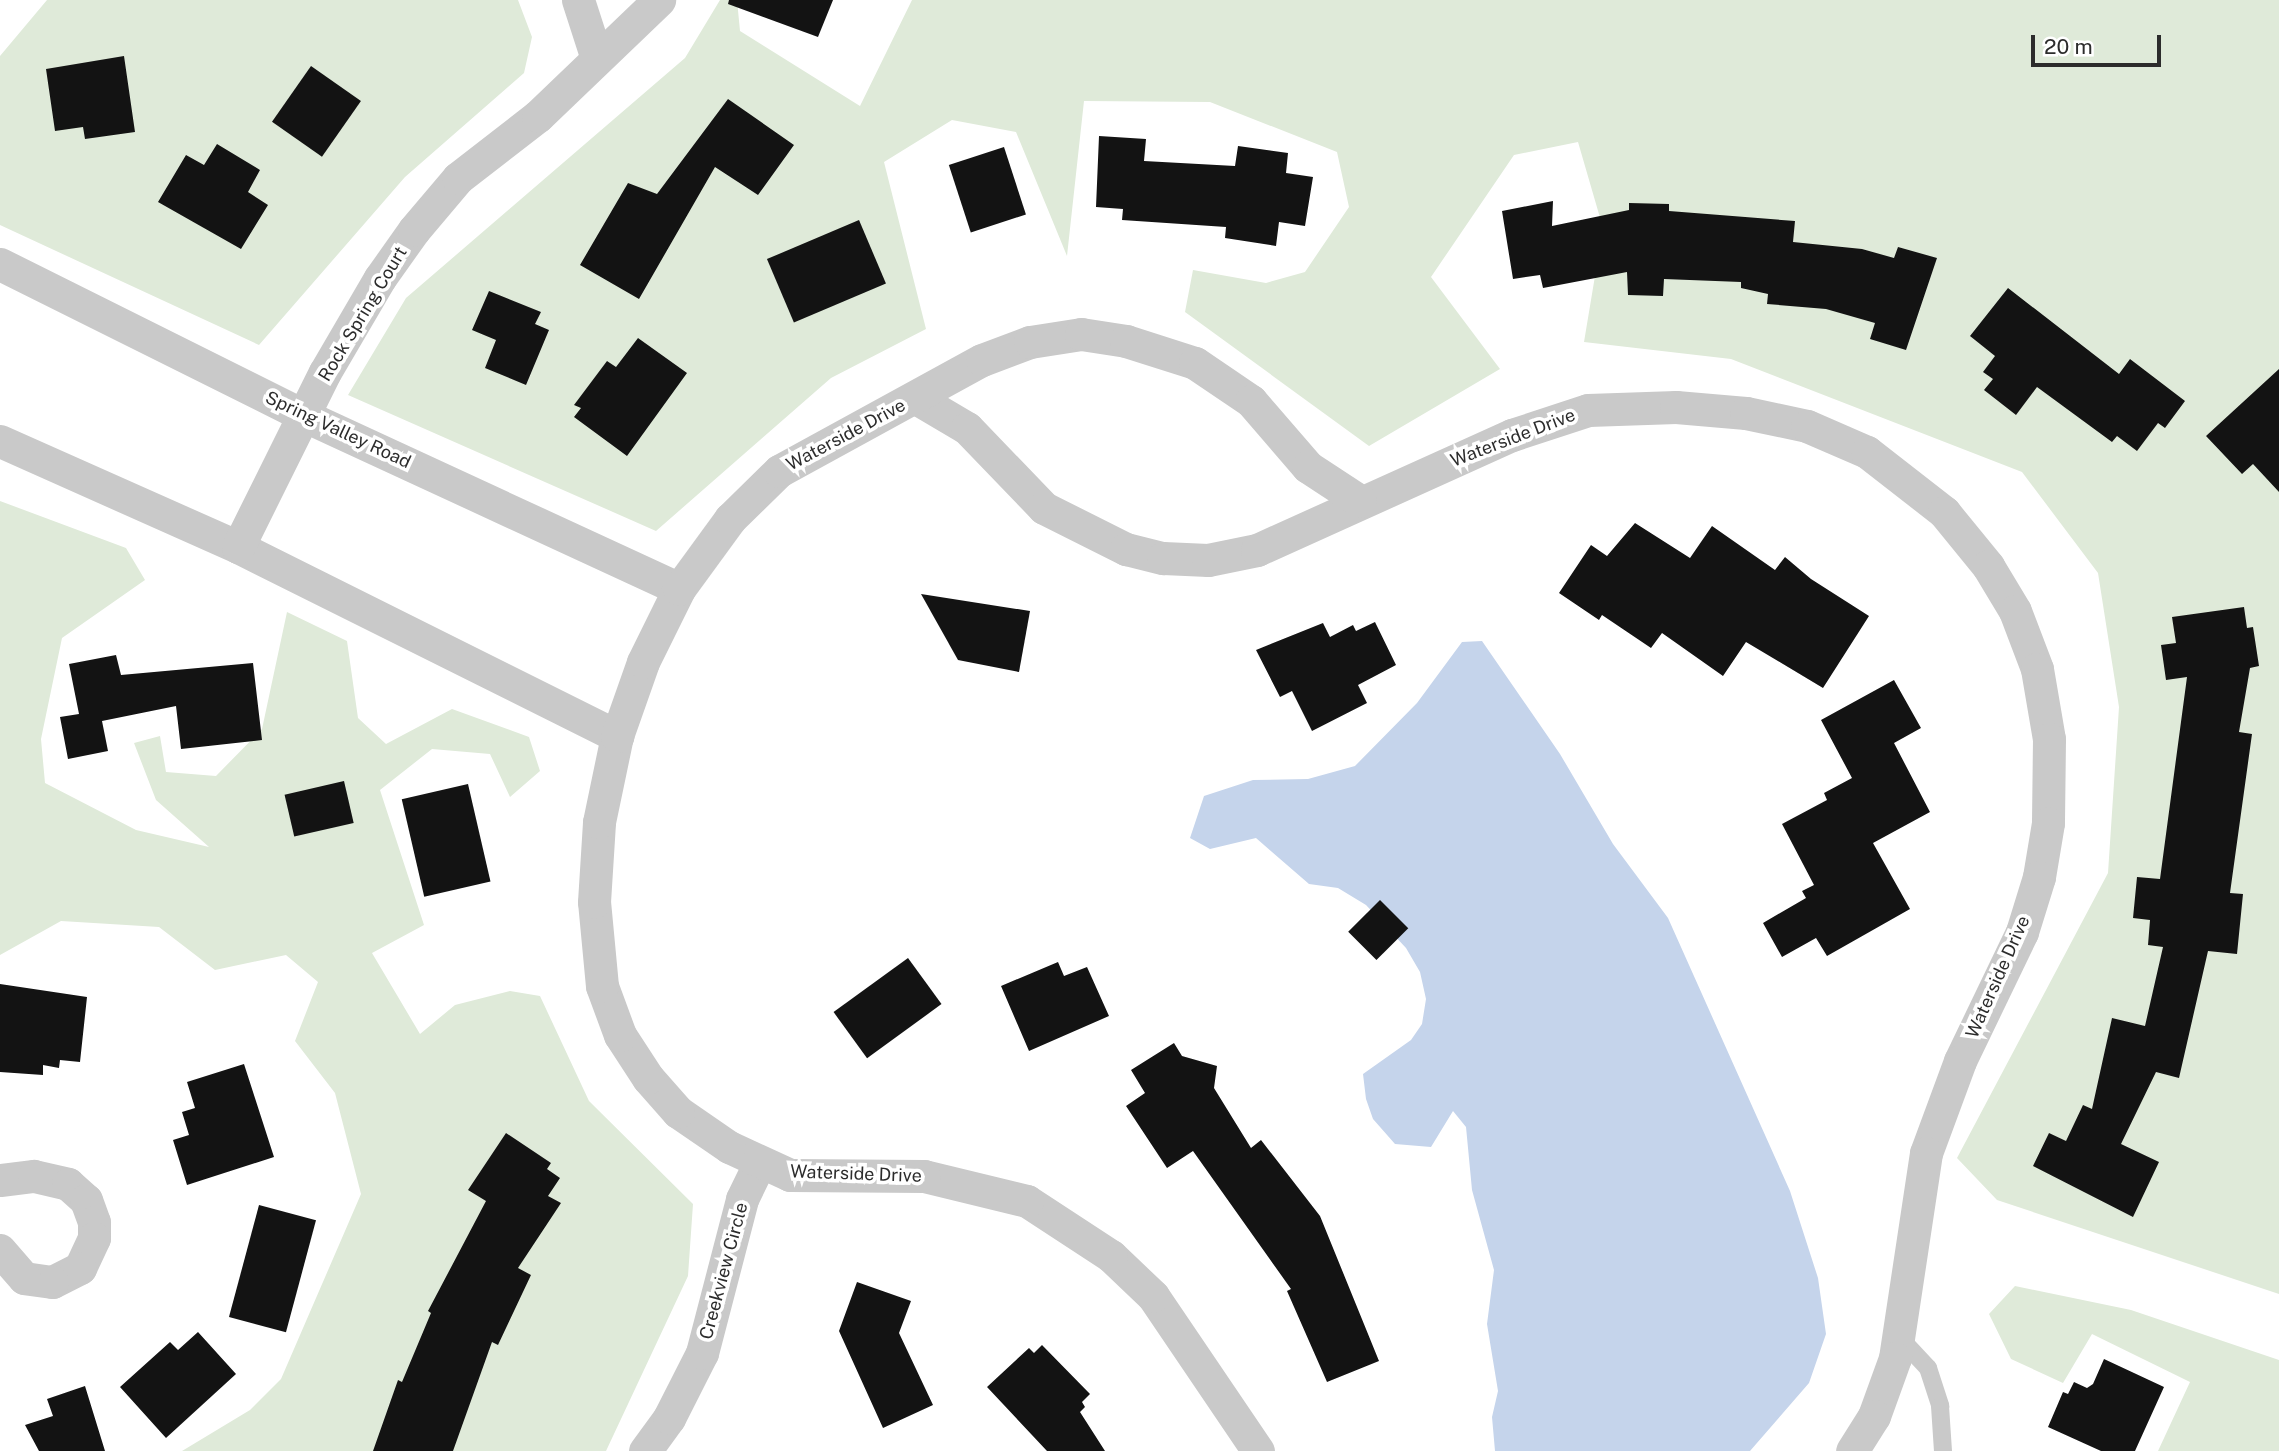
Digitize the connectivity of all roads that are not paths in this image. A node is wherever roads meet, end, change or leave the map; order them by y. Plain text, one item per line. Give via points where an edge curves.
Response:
1 (578, 0) edge
2 (659, 0) edge
3 (597, 59) junction
4 (0, 264) edge
5 (916, 398) junction
6 (305, 416) junction
7 (0, 442) edge
8 (1360, 501) junction
9 (238, 547) junction
10 (679, 589) junction
11 (617, 736) junction
12 (760, 1163) junction
13 (0, 1180) edge
14 (0, 1250) edge
15 (1898, 1336) junction
16 (645, 1451) edge
17 (1258, 1451) edge
18 (1852, 1451) edge
19 (1943, 1451) edge

1 - 3 street
2 - 3 street, Rock Spring Court
3 - 6 street, Rock Spring Court via 538,116 458,178 414,230 380,278
4 - 6 street, Spring Valley Road
5 - 8 street, Waterside Drive via 967,428 1044,508 1126,549 1163,558 1208,559 1257,550
5 - 8 street, Waterside Drive via 982,360 1030,342 1081,334 1126,341 1195,363 1223,379 1251,401 1308,467
5 - 10 street, Waterside Drive via 779,471 730,519
6 - 9 street, Rock Spring Court
6 - 10 street, Spring Valley Road
7 - 9 street
8 - 15 street, Waterside Drive via 1511,435 1588,410 1676,407 1735,412 1807,426 1867,452 1944,512 1988,566 2015,611 2037,669 2049,739 2048,823 2039,877 2022,932 1960,1061 1926,1153
9 - 11 street
10 - 11 street, Waterside Drive via 643,662
11 - 12 street, Waterside Drive via 599,822 594,902 601,986 620,1035 648,1079 678,1112
12 - 16 street, Creekview Circle via 742,1199 702,1353 669,1418
12 - 17 street, Waterside Drive via 790,1175 924,1176 1027,1200 1111,1256 1153,1296
13 - 14 street via 34,1176 68,1184 86,1200 94,1238 80,1268 52,1282 24,1278
15 - 18 street, Waterside Drive via 1874,1416
15 - 19 lane via 1928,1368 1940,1406

